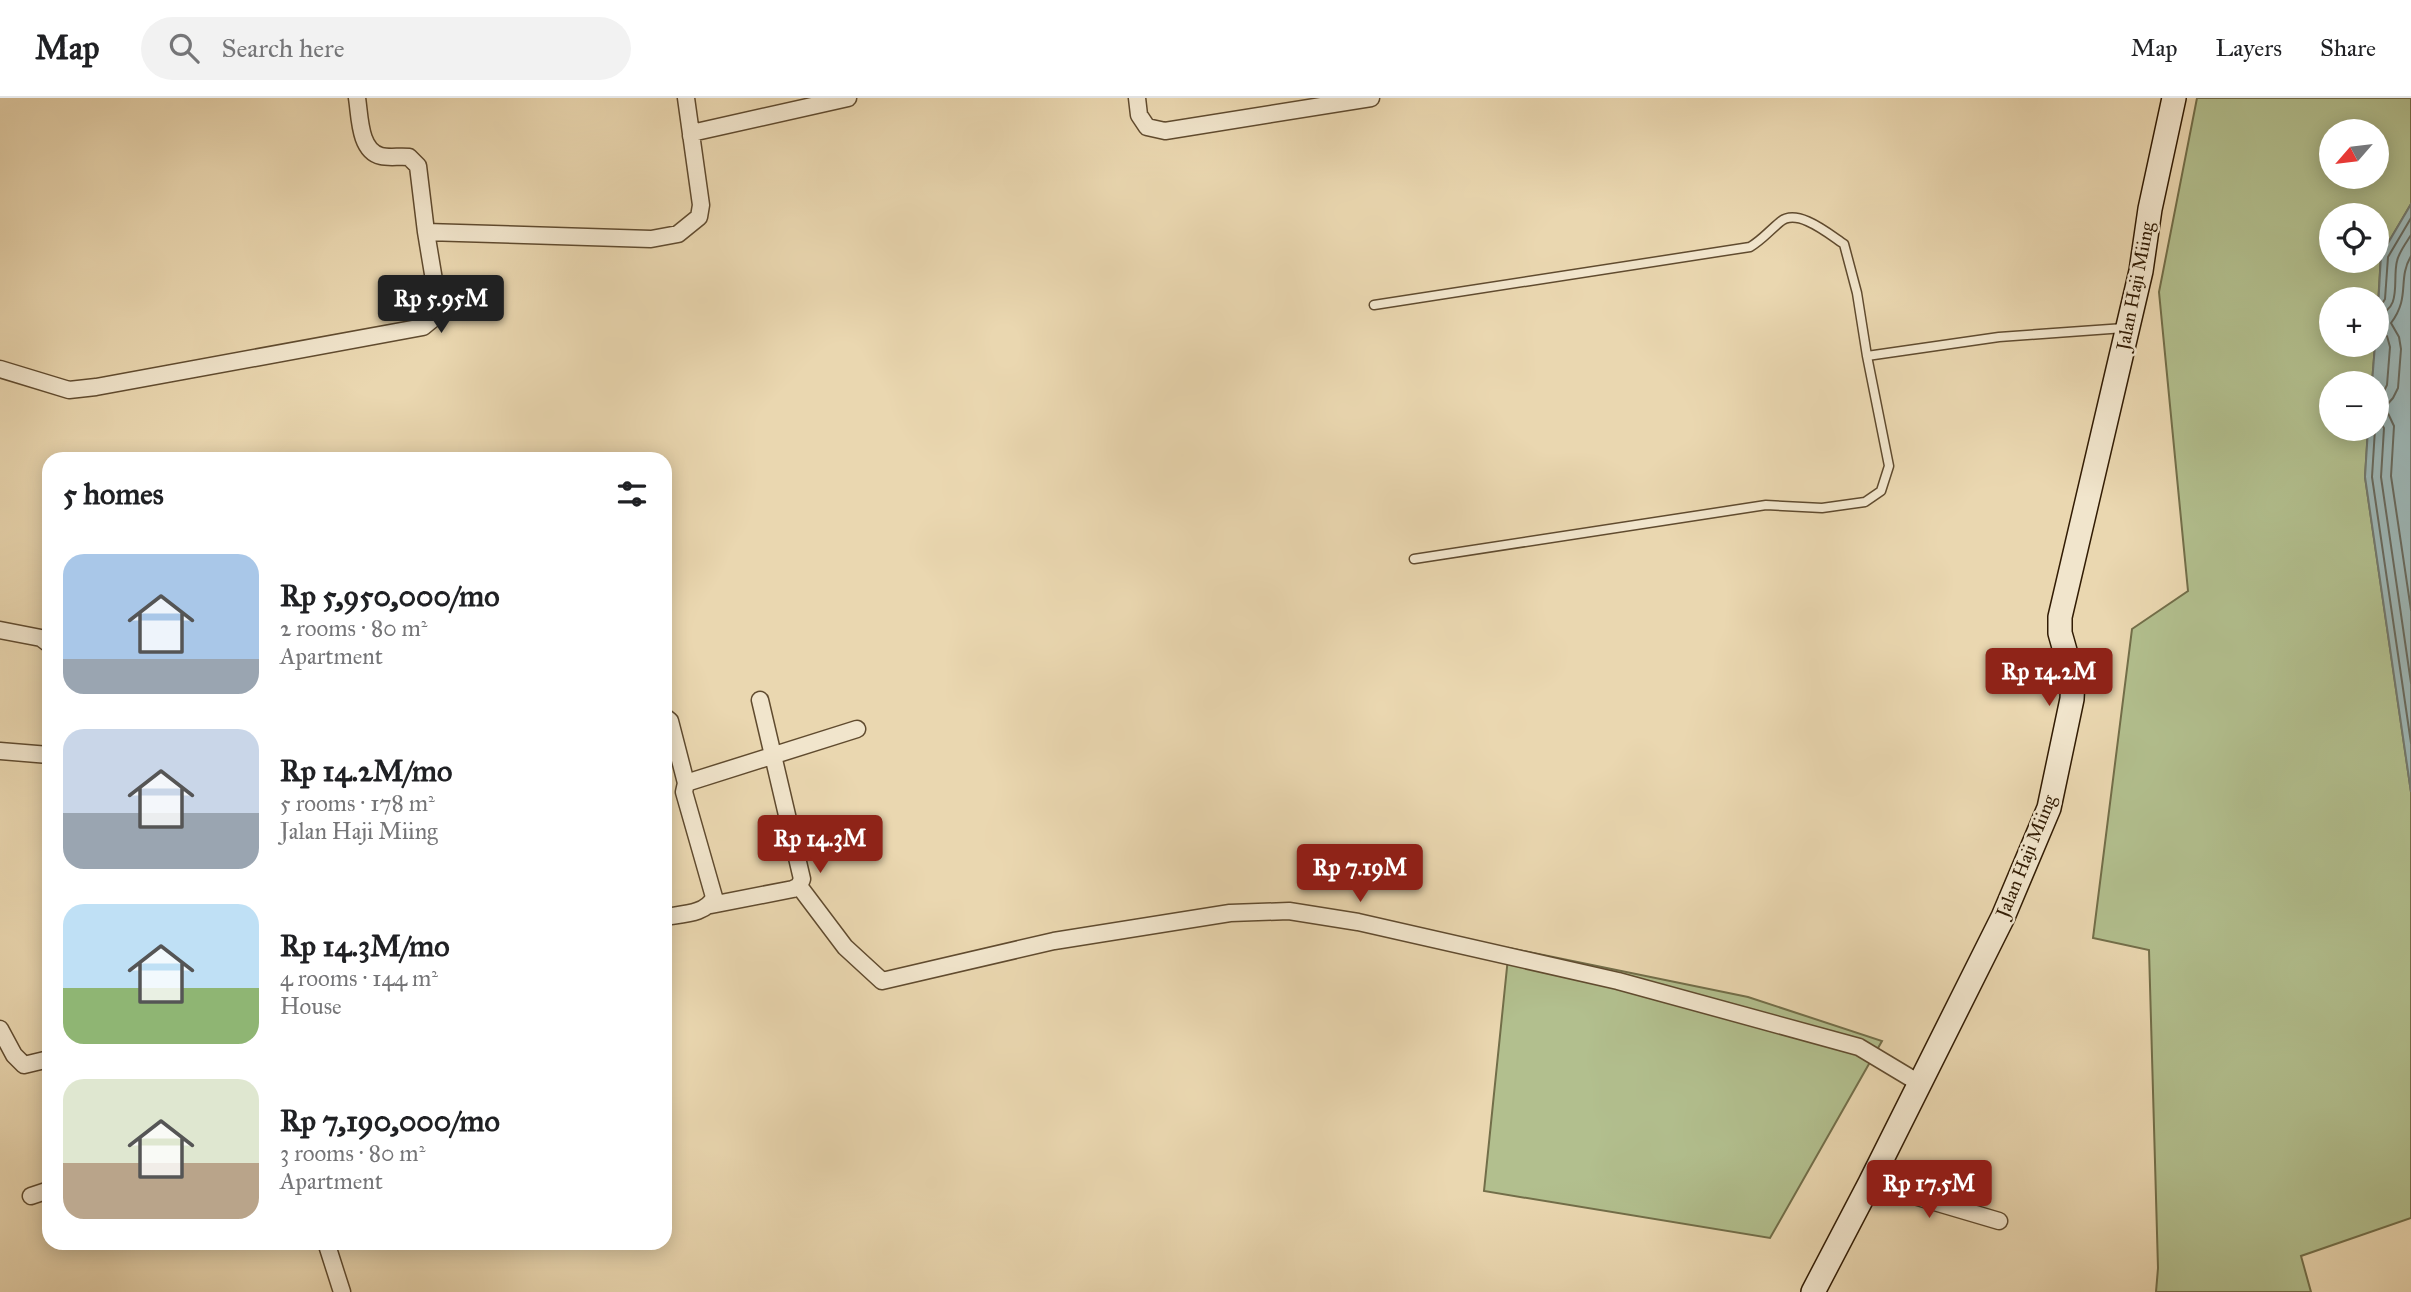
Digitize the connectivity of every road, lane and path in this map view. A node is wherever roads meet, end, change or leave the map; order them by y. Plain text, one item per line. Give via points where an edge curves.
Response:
1 (357, 98) edge
2 (686, 98) edge
3 (848, 98) edge
4 (1137, 98) edge
5 (1371, 98) edge
6 (2174, 98) edge
7 (691, 136) junction
8 (426, 232) junction
9 (1374, 304) dead end
10 (2127, 328) junction
11 (1867, 356) junction
12 (0, 369) edge
13 (1414, 559) dead end
14 (0, 630) edge
15 (42, 639) edge
16 (760, 700) dead end
17 (672, 729) edge
18 (857, 729) dead end
19 (0, 751) edge
20 (42, 754) edge
21 (772, 755) junction
22 (686, 783) junction
23 (799, 886) junction
24 (711, 905) junction
25 (672, 916) edge
26 (0, 1029) edge
27 (42, 1061) edge
28 (1919, 1083) junction
29 (1870, 1183) junction
30 (42, 1192) edge
31 (31, 1196) dead end
32 (1999, 1221) dead end
33 (329, 1250) edge
34 (342, 1292) edge
35 (1813, 1292) edge

1 - 8 street via 370,151 381,156 409,156 418,166
2 - 7 street
3 - 7 street
4 - 5 street via 1139,115 1147,127 1165,131
6 - 10 main road, Jalan Haji Miing
7 - 8 street via 701,205 699,217 678,234 651,239
8 - 12 street via 437,298 433,318 423,327 69,390
9 - 11 lane via 1750,247 1782,219 1792,217 1814,224 1844,244
10 - 11 lane via 1999,337
10 - 28 main road, Jalan Haji Miing via 2060,617 2073,679 2072,699 2049,808 2003,917
11 - 13 lane via 1889,466 1881,491 1865,502 1822,508 1766,505
14 - 15 street
16 - 21 street
17 - 22 street
18 - 21 street
19 - 20 street
21 - 22 street
21 - 23 street via 802,878
22 - 24 street via 684,792 714,897
23 - 24 street
23 - 28 street via 845,947 882,981 1054,941 1230,913 1289,911 1358,922 1618,981 1858,1047
24 - 25 street
26 - 27 street via 24,1065
28 - 29 main road, Jalan Haji Miing
29 - 32 street
29 - 35 main road, Jalan Haji Miing
30 - 31 street
33 - 34 street

